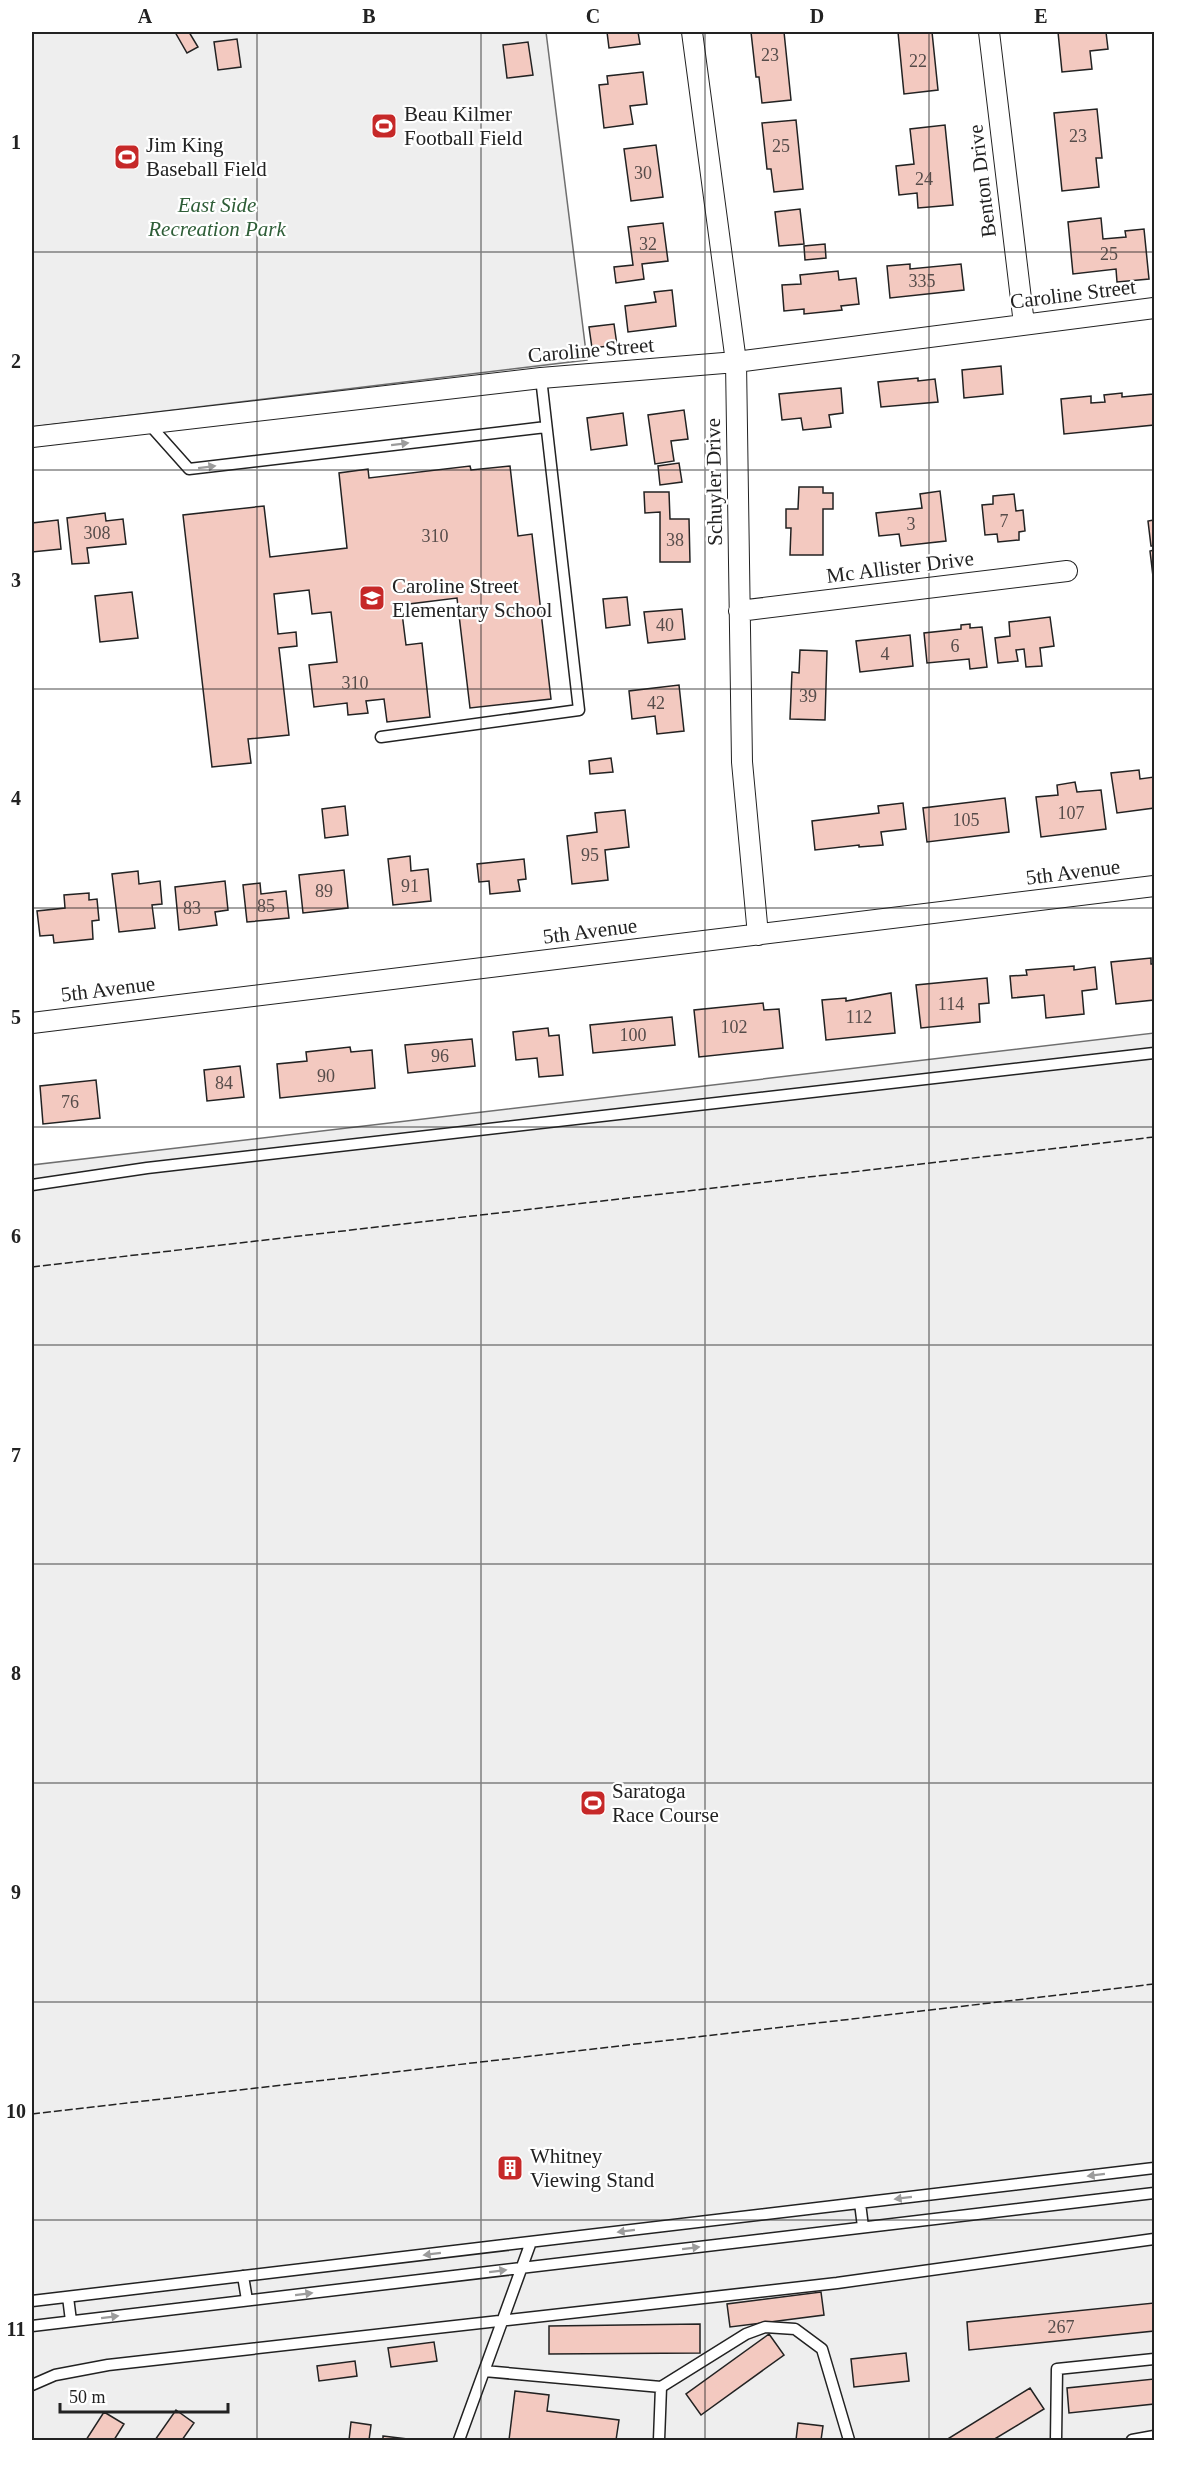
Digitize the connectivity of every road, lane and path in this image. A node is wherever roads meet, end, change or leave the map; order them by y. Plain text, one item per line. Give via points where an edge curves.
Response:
1 (692, 32) edge
2 (989, 32) edge
3 (1155, 308) edge
4 (1024, 324) junction
5 (736, 362) junction
6 (541, 378) junction
7 (148, 423) junction
8 (546, 427) junction
9 (32, 436) edge
10 (1067, 571) dead end
11 (739, 611) junction
12 (381, 737) dead end
13 (1155, 886) edge
14 (758, 935) junction
15 (32, 1023) edge
16 (1155, 1053) edge
17 (32, 1185) edge
18 (1155, 2169) edge
19 (1155, 2193) edge
20 (860, 2203) junction
21 (863, 2227) junction
22 (1155, 2239) edge
23 (531, 2242) junction
24 (522, 2268) junction
25 (243, 2276) junction
26 (68, 2296) junction
27 (247, 2300) junction
28 (32, 2301) edge
29 (503, 2320) junction
30 (71, 2321) junction
31 (32, 2326) edge
32 (1155, 2359) edge
33 (484, 2372) junction
34 (32, 2385) edge
35 (661, 2387) junction
36 (1155, 2436) edge
37 (459, 2440) edge
38 (659, 2440) edge
39 (849, 2440) edge
40 (1056, 2440) edge
41 (1132, 2440) edge

1 - 5 street, Schuyler Drive
2 - 4 street, Benton Drive
3 - 4 street, Caroline Street
4 - 5 street, Caroline Street
5 - 6 street, Caroline Street
5 - 11 street, Schuyler Drive
6 - 7 street, Caroline Street
6 - 8 lane
7 -> 8 lane via 189,469
7 - 9 street, Caroline Street
8 - 12 lane via 579,711
10 - 11 street, Mc Allister Drive
11 - 14 street, Schuyler Drive via 742,762
13 - 14 street, 5th Avenue
14 - 15 street, 5th Avenue
16 - 17 lane via 170,1165
18 -> 20 lane
19 - 21 lane
20 - 21 lane
20 -> 23 lane
24 -> 21 lane
22 - 29 lane via 837,2283
23 - 24 lane
23 -> 25 lane
27 -> 24 lane
24 - 29 lane
25 - 26 lane
25 - 27 lane
26 - 28 lane
26 - 30 lane
30 -> 27 lane
29 - 33 lane
29 - 34 lane via 108,2366 55,2375
30 - 31 lane
32 - 40 lane via 1057,2369
33 - 35 lane
33 - 37 lane
35 - 38 lane
35 - 39 lane via 746,2334 765,2327 795,2329 822,2349
36 - 41 lane

